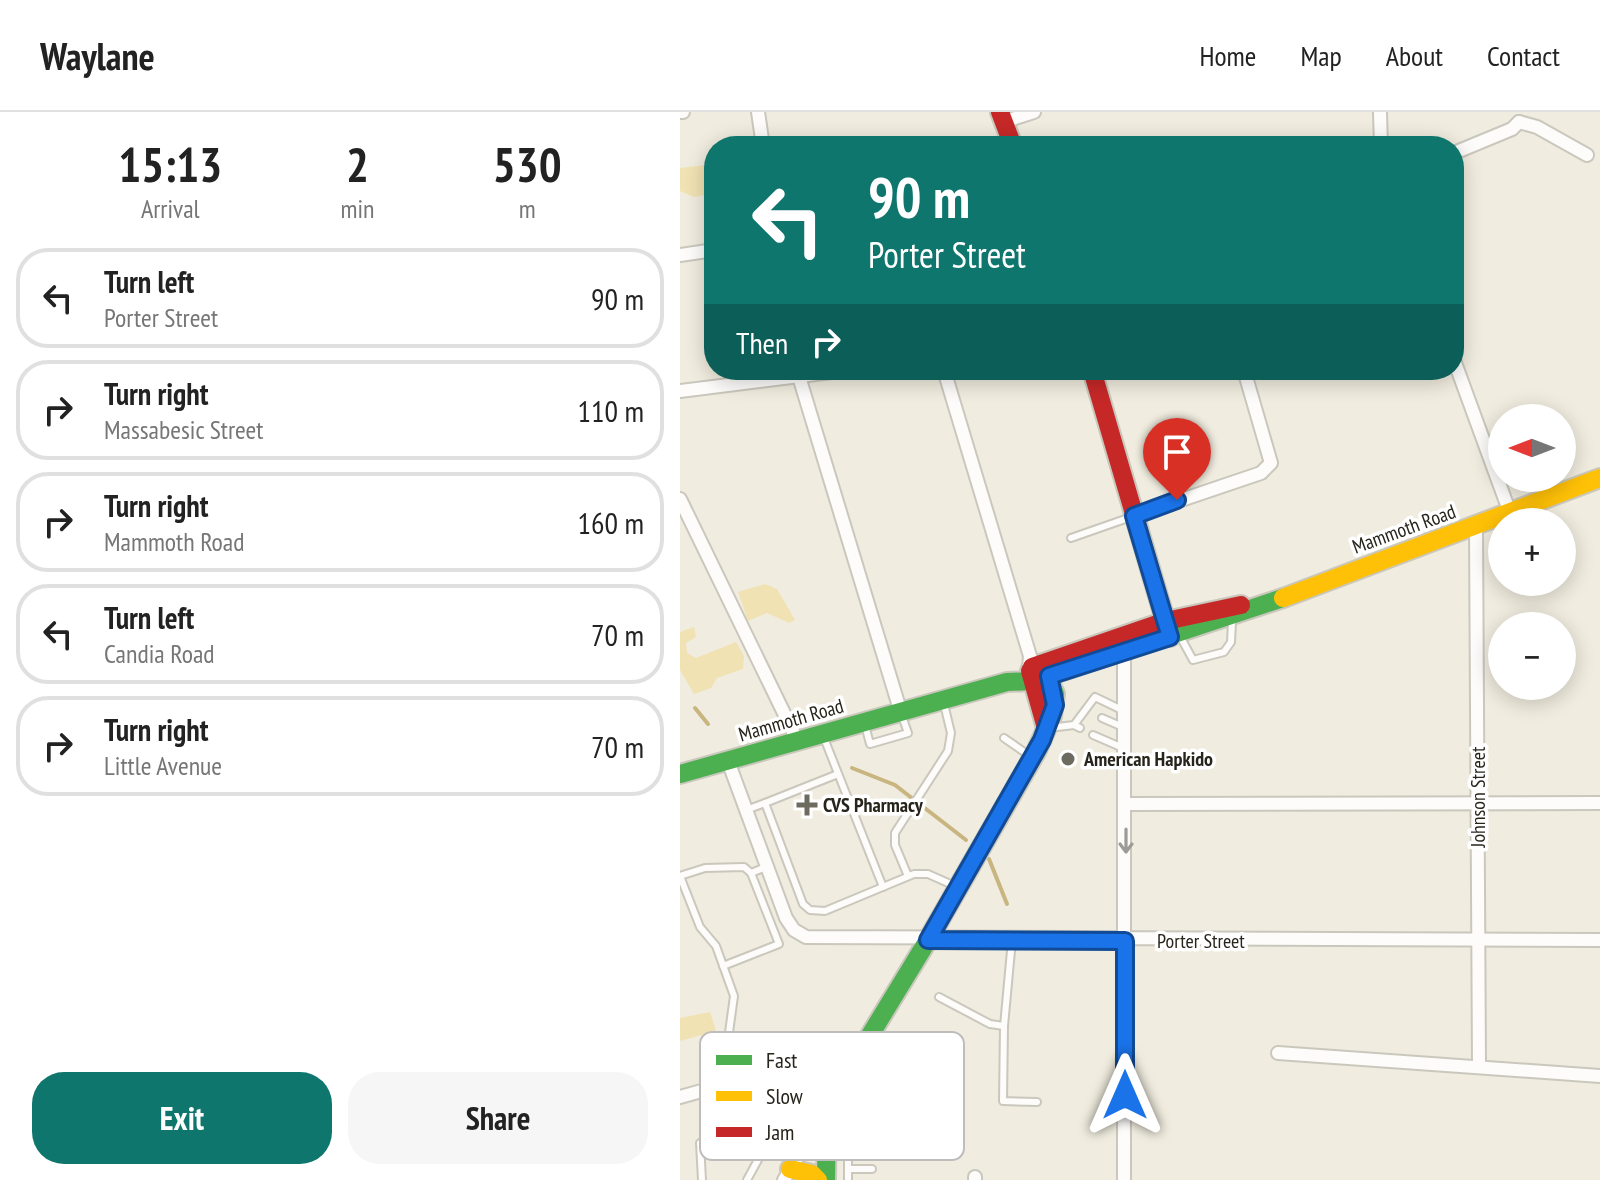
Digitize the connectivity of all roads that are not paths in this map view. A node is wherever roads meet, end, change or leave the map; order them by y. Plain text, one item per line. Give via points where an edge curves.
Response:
1 (758, 112) edge
2 (1034, 112) edge
3 (1380, 112) edge
4 (1002, 117) edge
5 (1519, 117) edge
6 (762, 136) edge
7 (1009, 136) edge
8 (1381, 136) edge
9 (1464, 149) edge
10 (1587, 155) dead end
11 (704, 251) edge
12 (680, 255) edge
13 (756, 380) edge
14 (800, 380) edge
15 (947, 380) edge
16 (1095, 380) edge
17 (1247, 380) edge
18 (1461, 380) edge
19 (680, 391) edge
20 (1600, 478) edge
21 (680, 499) edge
22 (1508, 508) edge
23 (1523, 508) edge
24 (1134, 516) junction
25 (1488, 521) edge
26 (1476, 526) junction
27 (1071, 538) dead end
28 (1268, 602) junction
29 (1232, 618) junction
30 (1172, 631) junction
31 (1124, 651) junction
32 (1036, 669) junction
33 (943, 700) junction
34 (1125, 712) junction
35 (901, 713) junction
36 (1102, 718) dead end
37 (1046, 728) junction
38 (1125, 728) junction
39 (823, 735) junction
40 (1093, 735) dead end
41 (1004, 738) dead end
42 (798, 742) junction
43 (1126, 750) junction
44 (1033, 758) junction
45 (728, 761) junction
46 (680, 774) edge
47 (838, 774) junction
48 (765, 803) junction
49 (1600, 803) edge
50 (1126, 804) junction
51 (1477, 804) junction
52 (746, 810) junction
53 (767, 867) junction
54 (751, 873) junction
55 (680, 876) edge
56 (908, 876) junction
57 (883, 887) junction
58 (958, 887) junction
59 (794, 930) junction
60 (928, 940) junction
61 (1012, 940) junction
62 (1600, 940) edge
63 (1125, 941) junction
64 (1479, 942) junction
65 (779, 944) junction
66 (723, 966) junction
67 (939, 997) dead end
68 (1004, 1026) junction
69 (874, 1031) edge
70 (730, 1032) edge
71 (1278, 1053) dead end
72 (1479, 1067) junction
73 (1600, 1076) edge
74 (700, 1092) edge
75 (680, 1097) edge
76 (1037, 1102) dead end
77 (701, 1160) edge
78 (758, 1160) edge
79 (827, 1160) edge
80 (848, 1160) edge
81 (848, 1169) junction
82 (872, 1169) dead end
83 (787, 1174) edge
84 (702, 1180) edge
85 (747, 1180) edge
86 (818, 1180) edge
87 (826, 1180) edge
88 (848, 1180) edge
89 (1124, 1180) edge

1 - 6 street
2 - 4 street
3 - 8 street
4 - 7 main road
5 - 9 street via 1512,129
5 - 10 street
11 - 12 street
13 - 19 street
14 - 35 street
15 - 32 street
16 - 24 main road
17 - 24 street via 1271,463 1261,473
18 - 22 street
20 - 23 main road, Mammoth Road
21 - 42 street
24 - 27 lane
24 - 30 main road
25 - 26 main road, Mammoth Road
26 - 28 main road, Mammoth Road
26 - 51 street, Johnson Street
28 - 29 main road, Mammoth Road
28 - 30 main road, Mammoth Road
29 - 30 main road, Mammoth Road
29 - 30 lane via 1231,642 1224,652 1193,660
30 - 31 main road, Mammoth Road
30 - 32 main road, Mammoth Road
31 - 32 main road, Mammoth Road
31 - 34 street
32 - 33 main road, Mammoth Road
32 - 37 main road
33 - 35 main road, Mammoth Road
33 - 56 lane via 951,743 894,840
34 - 37 lane via 1095,697 1077,727
34 - 38 street
35 - 39 main road, Mammoth Road
36 - 38 lane
37 - 44 main road
38 - 43 street
39 - 42 main road, Mammoth Road
39 - 47 lane
40 - 43 lane
41 - 44 lane
42 - 45 main road, Mammoth Road
43 - 50 street
44 - 58 main road
45 - 46 main road, Mammoth Road
45 - 52 street
47 - 48 lane
47 - 57 lane
48 - 52 lane
48 - 57 lane via 803,904 810,910 825,911
49 - 51 street
50 - 51 street
50 -> 63 street
51 - 64 street, Johnson Street
52 - 53 street
53 - 54 lane
53 - 59 street
54 - 55 lane via 744,867 705,868
54 - 65 lane
55 - 66 lane
56 - 57 lane
56 - 58 lane via 928,874
58 - 60 main road
59 - 60 street, Porter Street via 806,937
59 - 65 lane
60 - 61 street, Porter Street
60 - 69 main road
61 - 63 street, Porter Street
61 - 68 lane
62 - 64 street, Porter Street
63 - 64 street, Porter Street
63 - 89 street
64 - 72 street, Johnson Street
65 - 66 lane
66 - 70 lane via 735,1003
67 - 68 lane
68 - 76 lane via 1003,1101
71 - 72 street
72 - 73 street
74 - 75 street
77 - 84 lane
78 - 85 lane
79 - 87 main road
80 - 81 lane
81 - 82 lane
81 - 88 lane
83 - 86 main road via 812,1174
87 - 88 lane

